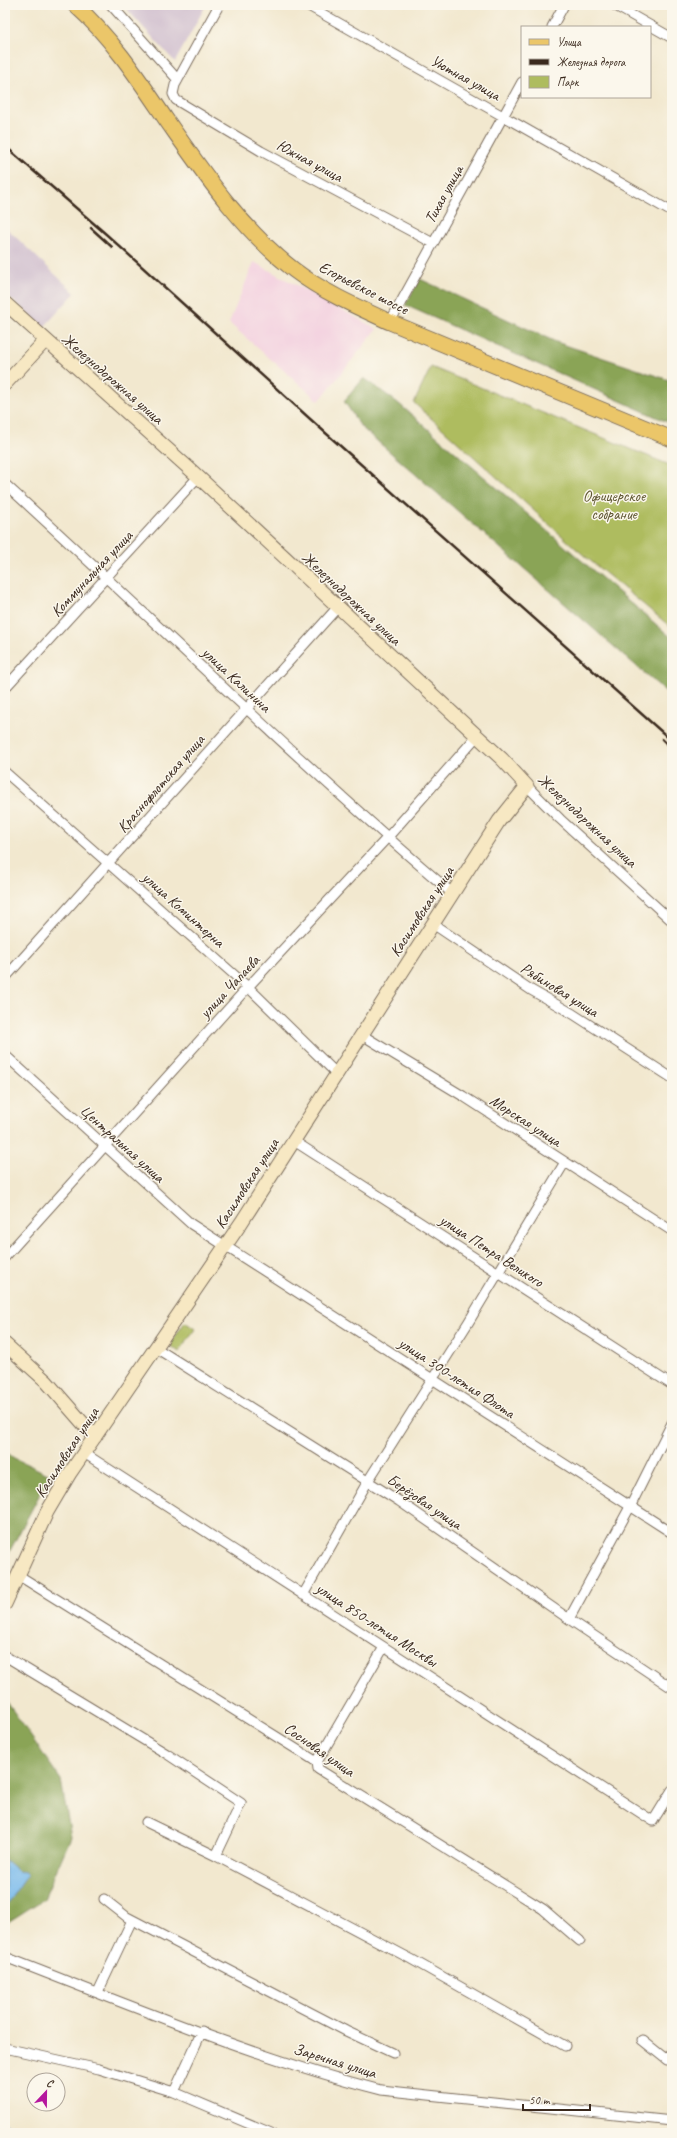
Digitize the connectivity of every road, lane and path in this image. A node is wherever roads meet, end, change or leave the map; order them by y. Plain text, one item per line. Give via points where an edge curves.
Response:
1 (75, 5) edge
2 (111, 5) edge
3 (219, 5) edge
4 (307, 5) edge
5 (564, 5) edge
6 (614, 5) edge
7 (553, 26) edge
8 (651, 26) edge
9 (651, 26) edge
10 (672, 38) edge
11 (178, 80) junction
12 (521, 84) edge
13 (504, 115) junction
14 (672, 212) edge
15 (433, 243) junction
16 (5, 303) edge
17 (390, 322) junction
18 (45, 341) junction
19 (5, 384) edge
20 (672, 439) edge
21 (198, 477) junction
22 (5, 484) edge
23 (108, 578) junction
24 (337, 608) junction
25 (5, 688) edge
26 (246, 708) junction
27 (477, 736) junction
28 (5, 772) edge
29 (527, 786) junction
30 (388, 838) junction
31 (110, 863) junction
32 (452, 893) junction
33 (672, 921) edge
34 (433, 924) junction
35 (5, 978) edge
36 (248, 987) junction
37 (362, 1035) junction
38 (5, 1055) edge
39 (337, 1074) junction
40 (672, 1078) edge
41 (294, 1140) junction
42 (104, 1147) junction
43 (564, 1162) junction
44 (672, 1231) edge
45 (225, 1247) junction
46 (5, 1257) edge
47 (499, 1272) junction
48 (5, 1344) edge
49 (156, 1348) junction
50 (433, 1379) junction
51 (672, 1385) edge
52 (672, 1424) edge
53 (95, 1437) junction
54 (84, 1453) junction
55 (368, 1481) junction
56 (631, 1505) junction
57 (672, 1532) edge
58 (18, 1575) junction
59 (303, 1595) junction
60 (5, 1604) edge
61 (569, 1619) junction
62 (384, 1647) junction
63 (5, 1656) edge
64 (672, 1688) edge
65 (317, 1762) junction
66 (672, 1790) edge
67 (146, 1822) dead end
68 (216, 1856) junction
69 (104, 1899) dead end
70 (132, 1920) junction
71 (580, 1941) dead end
72 (5, 1957) edge
73 (98, 1992) junction
74 (202, 2031) junction
75 (642, 2040) dead end
76 (565, 2046) dead end
77 (5, 2048) edge
78 (672, 2052) edge
79 (393, 2053) dead end
80 (174, 2092) junction
81 (672, 2121) edge
82 (271, 2133) edge

1 - 17 main road, Егорьевское шоссе via 118,52 209,179 260,239 311,281 345,301
2 - 11 street
3 - 11 street
4 - 13 street, Уютная улица
5 - 7 street
6 - 8 street
9 - 10 street
11 - 15 street, Южная улица via 173,94 176,100 261,151
12 - 13 street, Тихая улица
13 - 14 street, Уютная улица
13 - 15 street, Тихая улица
15 - 17 street, Тихая улица
16 - 18 main road, Железнодорожная улица
17 - 20 main road, Егорьевское шоссе
18 - 19 main road
18 - 21 main road, Железнодорожная улица
21 - 23 street, Коммунальная улица
21 - 24 main road, Железнодорожная улица
22 - 23 street, улица Калинина
23 - 25 street, Коммунальная улица
23 - 26 street, улица Калинина
24 - 26 street, Краснофлотская улица
24 - 27 main road, Железнодорожная улица
26 - 30 street, улица Калинина
26 - 31 street, Краснофлотская улица
27 - 29 main road, Железнодорожная улица
27 - 30 street, улица Чапаева
28 - 31 street, улица Коминтерна
29 - 32 main road, Касимовская улица via 499,821
29 - 33 street, Железнодорожная улица
30 - 32 street, улица Калинина
30 - 36 street, улица Чапаева
31 - 35 street, Краснофлотская улица
31 - 36 street, улица Коминтерна
32 - 34 main road, Касимовская улица
34 - 37 main road, Касимовская улица
34 - 40 street, Рябиновая улица via 531,990
36 - 39 street, улица Коминтерна
36 - 42 street, улица Чапаева
37 - 39 main road, Касимовская улица
37 - 43 street, Морская улица via 463,1096
38 - 42 street, Центральная улица
39 - 41 main road, Касимовская улица
41 - 45 main road, Касимовская улица
41 - 47 street, улица Петра Великого
42 - 45 street, Центральная улица via 190,1223
42 - 46 street, улица Чапаева
43 - 44 street, Морская улица
43 - 47 street
45 - 49 main road, Касимовская улица
45 - 50 street, улица 300-летия Флота
47 - 50 street
47 - 51 street, улица Петра Великого
48 - 53 main road via 46,1382
49 - 53 main road, Касимовская улица
49 - 55 street, Берёзовая улица
50 - 55 street
50 - 56 street, улица 300-летия Флота
52 - 56 street
53 - 54 main road, Касимовская улица
54 - 58 main road, Касимовская улица via 47,1512
54 - 59 street, улица 850-летия Москвы
55 - 59 street
55 - 61 street, Берёзовая улица
56 - 57 street, улица 300-летия Флота
56 - 61 street
58 - 60 main road, Касимовская улица
58 - 65 street, Сосновая улица
59 - 62 street, улица 850-летия Москвы
61 - 64 street, Берёзовая улица
62 - 65 street
62 - 66 street, улица 850-летия Москвы via 653,1821
63 - 68 street via 167,1754 241,1803
65 - 71 street, Сосновая улица via 318,1769 543,1909
67 - 68 street
68 - 76 street via 411,1959
69 - 70 street
70 - 73 street
70 - 79 street
72 - 73 street, Заречная улица
73 - 74 street, Заречная улица
74 - 80 street
74 - 81 street, Заречная улица via 338,2079 381,2090
75 - 78 street via 667,2060
77 - 80 street via 99,2069
80 - 82 street

